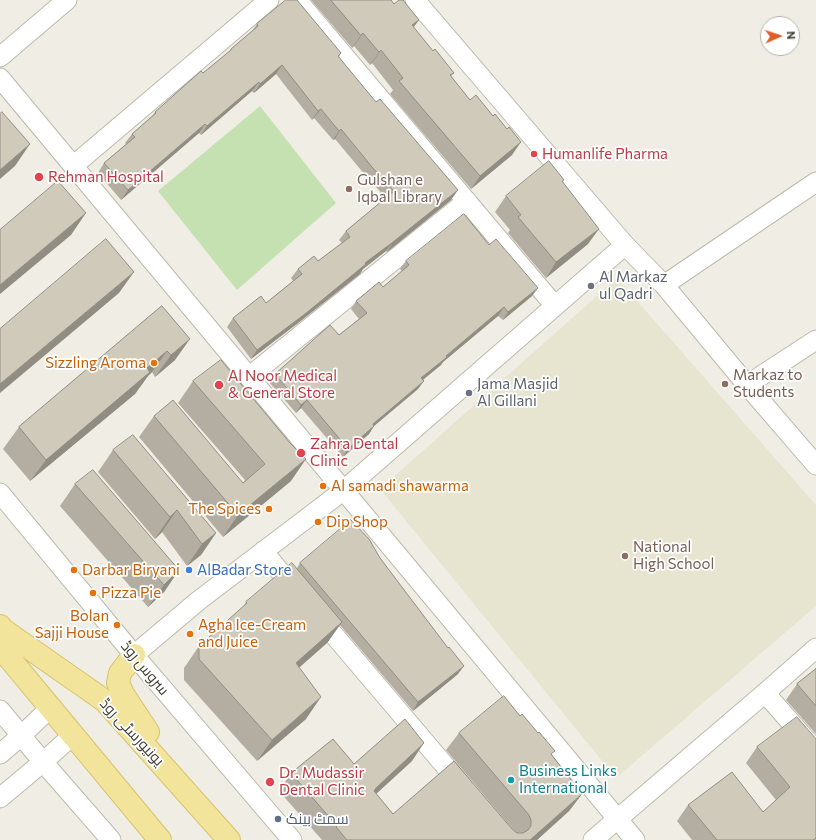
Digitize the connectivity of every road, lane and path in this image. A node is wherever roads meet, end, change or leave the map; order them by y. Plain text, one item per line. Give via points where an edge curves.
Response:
1 (67, 0) edge
2 (269, 0) edge
3 (297, 0) edge
4 (415, 0) edge
5 (0, 57) edge
6 (0, 78) edge
7 (73, 166) junction
8 (816, 182) edge
9 (466, 201) junction
10 (625, 245) junction
11 (664, 285) junction
12 (555, 306) junction
13 (816, 340) edge
14 (249, 377) junction
15 (747, 385) junction
16 (816, 465) edge
17 (344, 490) junction
18 (0, 493) edge
19 (263, 551) junction
20 (0, 626) edge
21 (0, 647) edge
22 (816, 648) edge
23 (134, 655) junction
24 (765, 693) junction
25 (50, 708) junction
26 (0, 710) edge
27 (73, 735) junction
28 (21, 736) junction
29 (816, 752) edge
30 (0, 754) edge
31 (43, 762) junction
32 (0, 798) edge
33 (472, 798) edge
34 (194, 800) junction
35 (618, 819) junction
36 (111, 840) edge
37 (160, 840) edge
38 (229, 840) edge
39 (292, 840) edge
40 (593, 840) edge
41 (635, 840) edge

1 - 5 street
2 - 7 street
3 - 9 street
4 - 10 street
6 - 7 street
7 - 14 street
8 - 11 street
9 - 12 street
9 - 14 street
10 - 11 street
10 - 12 street
11 - 15 street
12 - 17 street
13 - 15 street
14 - 17 street
15 - 16 street
17 - 19 street
17 - 35 street
18 - 23 street, سروس روڈ
19 - 23 street
19 - 33 street
20 - 34 main road, یونیورسٹی روڈ via 106,701
21 - 25 main road
22 - 24 street
23 - 34 main road via 120,673 118,683 122,694
23 - 39 street, سروس روڈ
24 - 29 street
24 - 35 street
25 - 27 main road
25 - 28 street
26 - 28 street
27 - 31 street
27 - 37 main road
28 - 30 street
28 - 31 street
31 - 32 street
31 - 36 street
34 - 38 main road, یونیورسٹی روڈ
35 - 40 street
35 - 41 street

